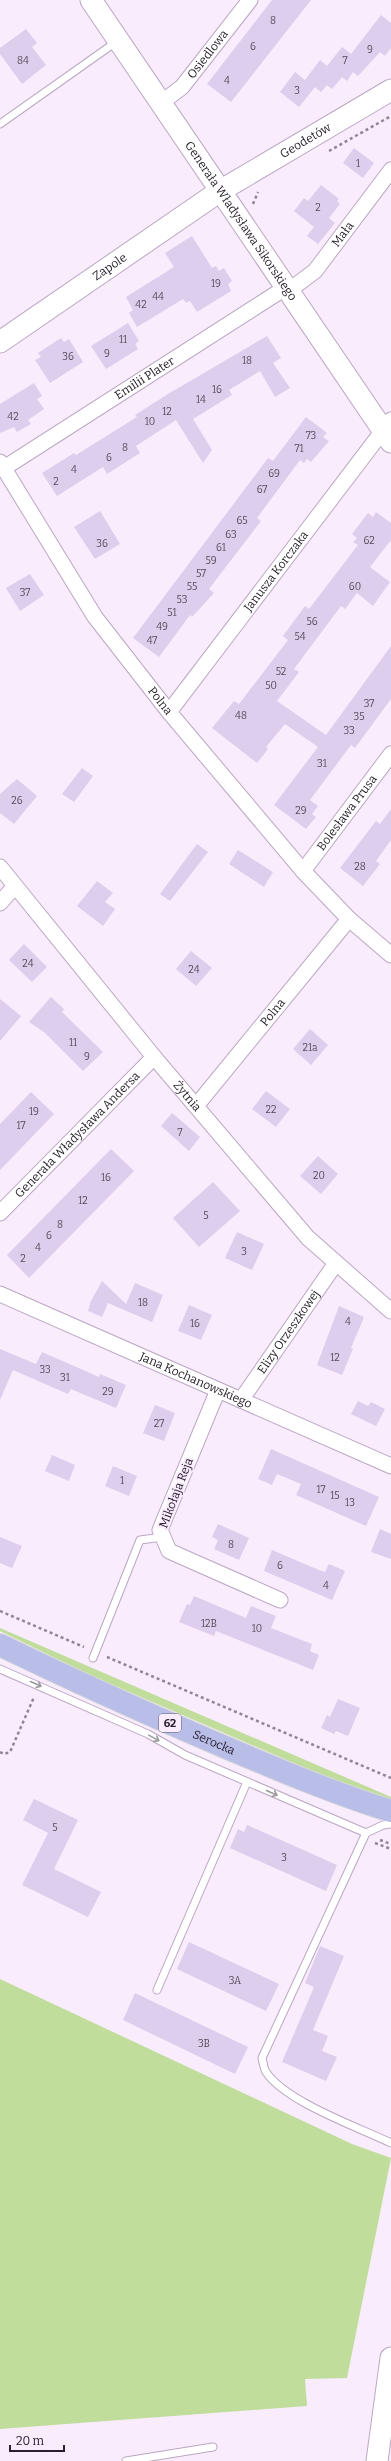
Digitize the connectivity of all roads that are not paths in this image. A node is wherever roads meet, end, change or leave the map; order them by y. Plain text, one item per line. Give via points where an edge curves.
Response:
1 (90, 0) edge
2 (250, 0) edge
3 (118, 40) junction
4 (391, 90) edge
5 (160, 103) junction
6 (0, 124) edge
7 (391, 170) edge
8 (220, 191) junction
9 (286, 290) junction
10 (0, 342) edge
11 (388, 431) edge
12 (2, 465) edge
13 (169, 712) junction
14 (391, 754) edge
15 (0, 867) edge
16 (303, 872) junction
17 (14, 887) junction
18 (0, 903) edge
19 (349, 919) junction
20 (391, 955) edge
21 (154, 1057) junction
22 (196, 1106) junction
23 (0, 1213) edge
24 (336, 1263) junction
25 (0, 1294) edge
26 (391, 1311) edge
27 (218, 1390) junction
28 (241, 1400) junction
29 (391, 1466) edge
30 (162, 1537) junction
31 (280, 1600) dead end
32 (0, 1645) edge
33 (94, 1654) road end
34 (0, 1669) edge
35 (247, 1782) junction
36 (342, 1796) junction
37 (391, 1811) edge
38 (391, 1824) edge
39 (366, 1834) junction
40 (157, 1990) dead end
41 (391, 2143) edge
42 (391, 2358) edge
43 (386, 2435) edge
44 (212, 2446) dead end
45 (167, 2458) edge
46 (126, 2461) edge
47 (377, 2461) edge

1 - 3 street, Generała Władysława Sikorskiego
2 - 5 street, Osiedlowa via 182,87
3 - 5 street, Generała Władysława Sikorskiego
3 - 6 lane
4 - 8 street, Geodetów
5 - 8 street, Generała Władysława Sikorskiego
7 - 9 street, Mała via 315,271
8 - 9 street, Generała Władysława Sikorskiego
8 - 10 street, Zapole
9 - 11 street, Generała Władysława Sikorskiego
9 - 12 street, Emilii Plater
11 - 13 street, Janusza Korczaka
12 - 13 street, Polna via 95,617
13 - 16 street, Polna
14 - 16 street, Bolesława Prusa
15 - 17 street, Żytnia
16 - 19 street, Polna
17 - 18 street
17 - 21 street, Żytnia
19 - 20 street, Polna
19 - 22 street, Polna
21 - 22 street, Żytnia
21 - 23 street, Generała Władysława Andersa
22 - 24 street, Żytnia via 308,1238
24 - 26 street, Żytnia
24 - 28 street, Elizy Orzeszkowej
25 - 27 street, Jana Kochanowskiego
27 - 28 street, Jana Kochanowskiego
27 - 30 street, Mikołaja Reja via 160,1530
28 - 29 street, Jana Kochanowskiego
30 - 31 street, Mikołaja Reja via 169,1551
30 - 33 lane via 140,1540
32 - 36 main road, Serocka / 62 via 138,1709
34 -> 35 lane via 148,1734 185,1755
35 -> 39 lane
35 - 40 lane
36 - 37 main road, Serocka / 62
36 - 38 main road, Serocka / 62
38 - 39 lane via 383,1825
39 - 41 lane via 262,2058 265,2071 278,2086
42 - 43 street
43 - 47 street
44 - 45 lane
45 - 46 lane

